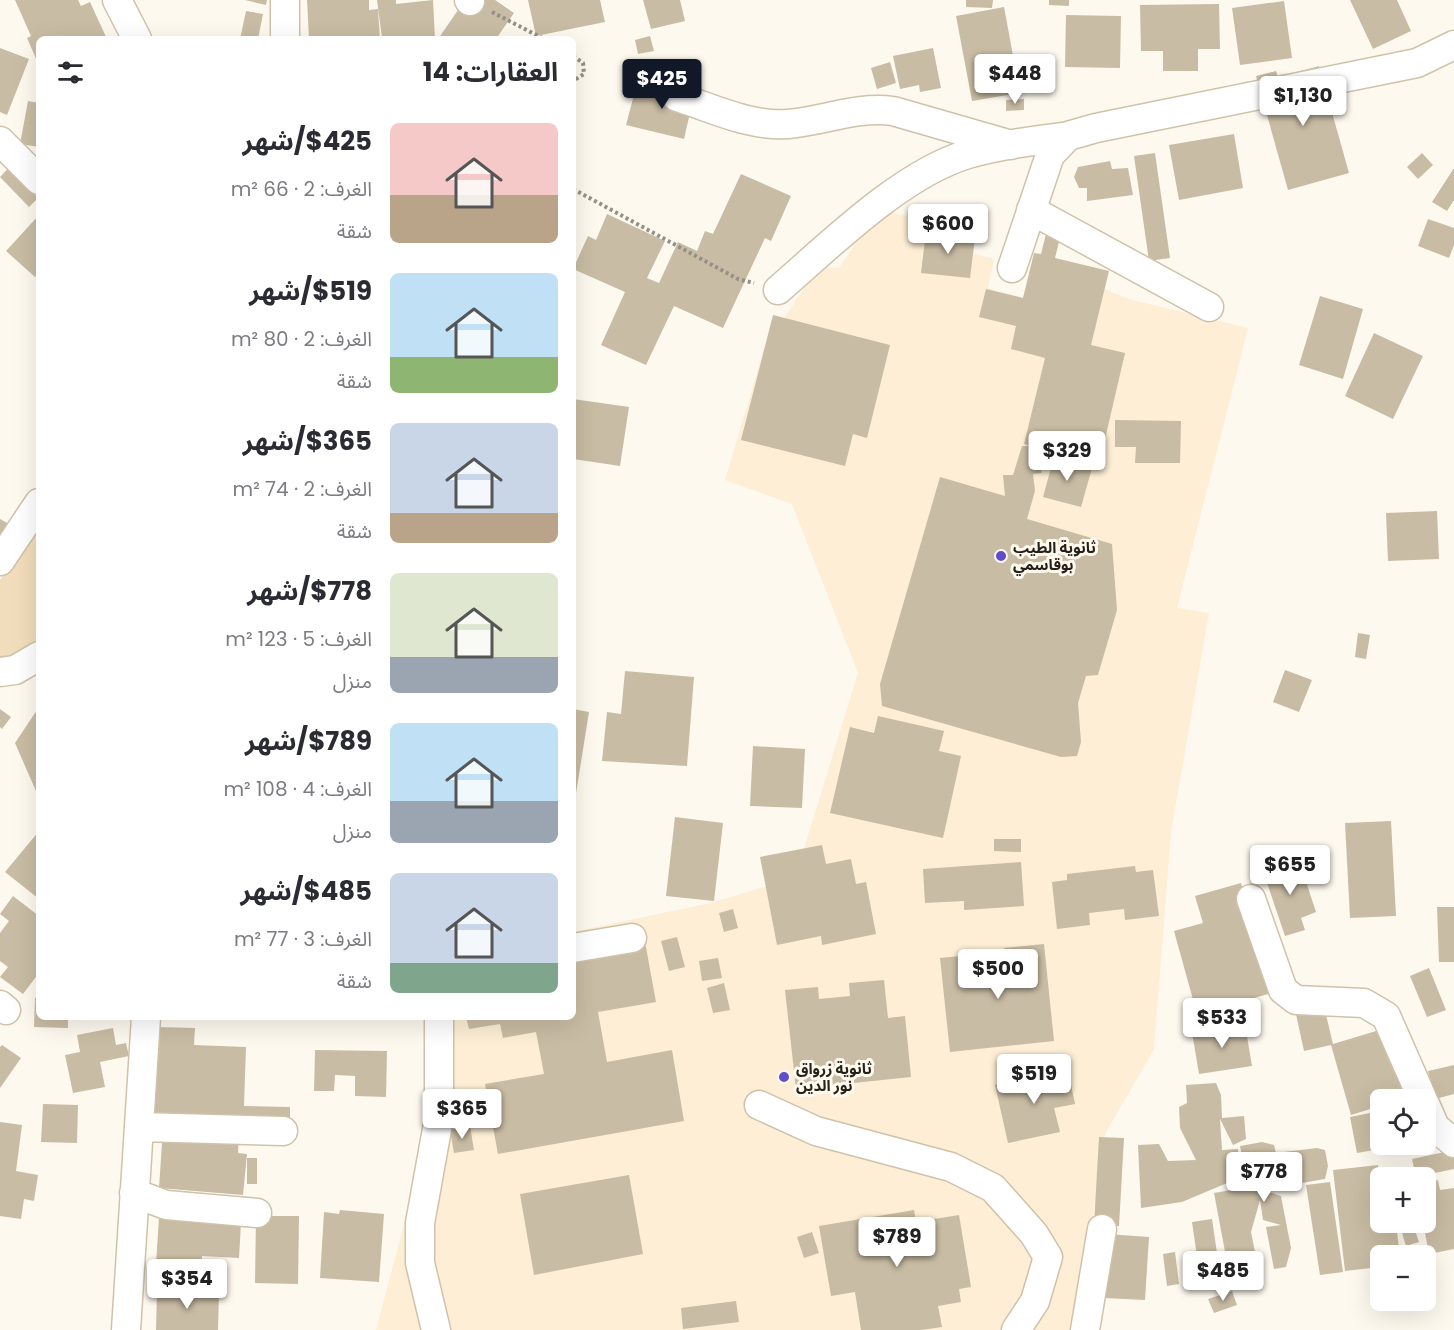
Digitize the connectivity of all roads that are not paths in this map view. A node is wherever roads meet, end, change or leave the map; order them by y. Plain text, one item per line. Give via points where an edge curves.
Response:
1 (117, 0) edge
2 (285, 0) edge
3 (135, 36) edge
4 (285, 36) edge
5 (1454, 45) edge
6 (676, 97) dead end
7 (1068, 136) junction
8 (0, 141) edge
9 (1011, 144) junction
10 (36, 177) edge
11 (1031, 210) junction
12 (1012, 268) dead end
13 (778, 290) road end
14 (1209, 307) dead end
15 (36, 507) edge
16 (0, 561) edge
17 (36, 663) edge
18 (0, 672) edge
19 (1251, 899) dead end
20 (632, 938) dead end
21 (576, 947) edge
22 (146, 1020) edge
23 (439, 1020) edge
24 (1418, 1089) edge
25 (759, 1105) dead end
26 (140, 1127) junction
27 (1436, 1128) edge
28 (283, 1131) dead end
29 (1454, 1143) edge
30 (134, 1192) junction
31 (257, 1213) dead end
32 (1102, 1228) dead end
33 (126, 1330) edge
34 (436, 1330) edge
35 (1016, 1330) edge
36 (1085, 1330) edge

1 - 3 street
2 - 4 street
5 - 7 street via 1417,63
6 - 9 street via 765,124 789,124 874,108
7 - 9 street
7 - 11 street via 1050,155
8 - 10 street
9 - 13 street via 967,154 923,175 869,212
11 - 12 street
11 - 14 street
15 - 16 street
17 - 18 street
19 - 24 street via 1283,990 1296,1000 1364,1003 1386,1016
20 - 21 street
22 - 26 street
23 - 34 street via 439,1118 420,1223 420,1263
25 - 35 street via 816,1131 951,1167 993,1188 1034,1234 1048,1257 1035,1301
26 - 28 street
26 - 30 street
27 - 29 street
30 - 31 street via 166,1205
30 - 33 street
32 - 36 street

